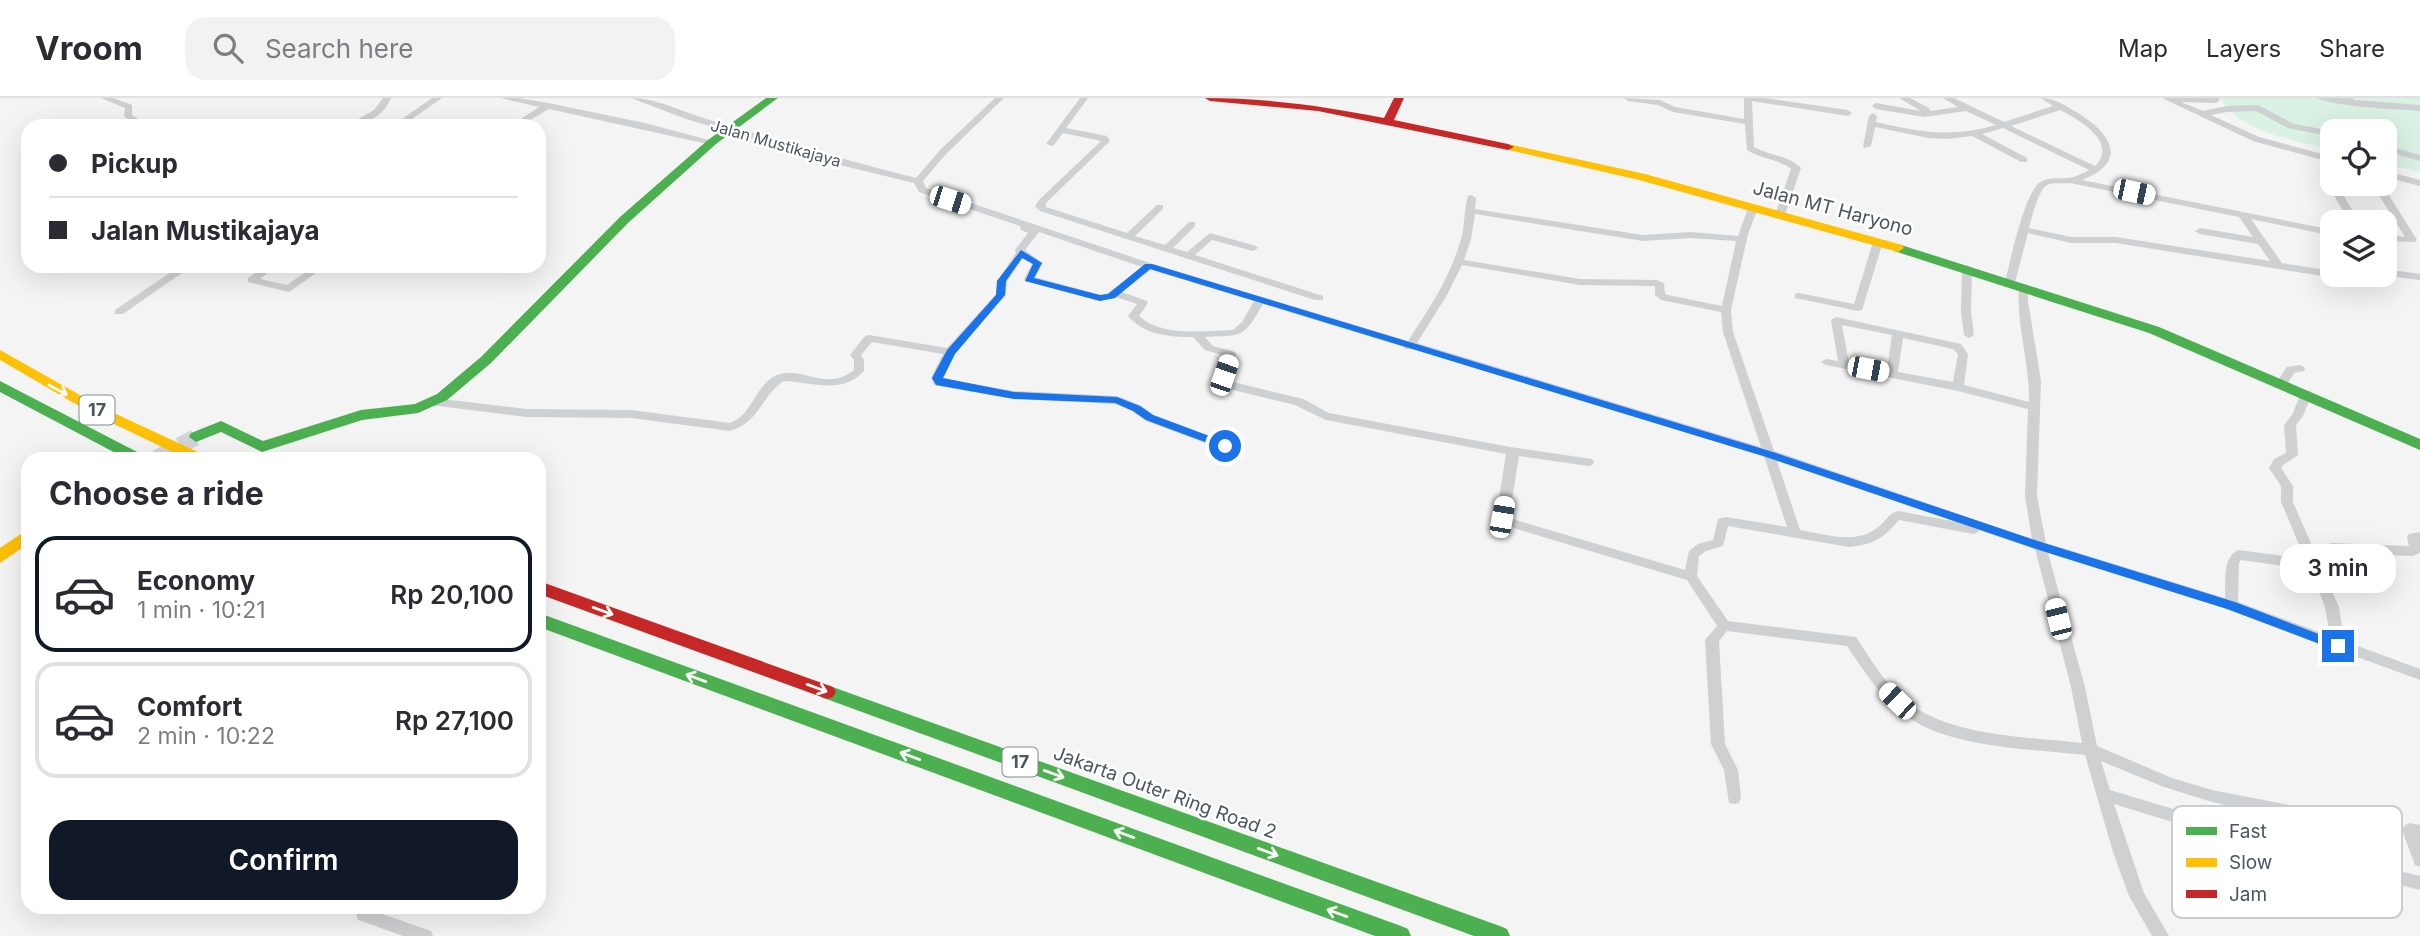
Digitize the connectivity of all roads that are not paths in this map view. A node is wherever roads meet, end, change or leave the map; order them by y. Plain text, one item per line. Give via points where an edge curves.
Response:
1 (105, 98) edge
2 (387, 98) edge
3 (438, 98) edge
4 (505, 98) edge
5 (635, 98) edge
6 (773, 98) edge
7 (1000, 98) edge
8 (1084, 98) edge
9 (1210, 98) edge
10 (1399, 98) edge
11 (1628, 98) edge
12 (1748, 98) edge
13 (1903, 98) edge
14 (1948, 98) edge
15 (2045, 98) edge
16 (2166, 98) edge
17 (2255, 98) edge
18 (2321, 98) edge
19 (1235, 99) edge
20 (2215, 99) edge
21 (2349, 100) edge
22 (1877, 102) edge
23 (543, 105) junction
24 (2059, 107) junction
25 (1967, 108) junction
26 (2258, 108) junction
27 (2420, 108) edge
28 (2227, 109) junction
29 (1848, 113) dead end
30 (1933, 114) junction
31 (2202, 114) junction
32 (131, 119) edge
33 (364, 119) edge
34 (406, 119) edge
35 (523, 119) edge
36 (1749, 121) junction
37 (1388, 122) junction
38 (1871, 123) junction
39 (2004, 125) junction
40 (729, 129) junction
41 (1062, 130) junction
42 (1971, 132) junction
43 (2320, 132) edge
44 (712, 142) junction
45 (1050, 144) dead end
46 (1867, 146) dead end
47 (2397, 151) edge
48 (2320, 156) edge
49 (2420, 158) edge
50 (2024, 160) dead end
51 (2096, 170) junction
52 (2397, 177) edge
53 (2071, 181) junction
54 (2420, 183) edge
55 (919, 184) junction
56 (1471, 198) dead end
57 (1160, 206) dead end
58 (1753, 208) junction
59 (1471, 211) junction
60 (2192, 211) dead end
61 (1780, 215) junction
62 (2397, 216) edge
63 (2244, 217) junction
64 (1192, 224) dead end
65 (2026, 230) junction
66 (2200, 231) dead end
67 (2320, 231) edge
68 (1128, 237) junction
69 (1741, 239) junction
70 (2397, 239) edge
71 (2260, 241) junction
72 (1878, 242) junction
73 (1253, 248) dead end
74 (1166, 249) junction
75 (1021, 253) junction
76 (1188, 256) junction
77 (1460, 262) junction
78 (2278, 265) junction
79 (1149, 266) junction
80 (1967, 268) junction
81 (2320, 272) edge
82 (177, 273) edge
83 (262, 273) edge
84 (311, 273) edge
85 (2397, 274) edge
86 (2404, 275) junction
87 (2420, 277) edge
88 (2017, 284) junction
89 (2420, 285) edge
90 (1114, 293) junction
91 (1799, 296) dead end
92 (1319, 298) dead end
93 (1261, 299) junction
94 (1726, 310) junction
95 (119, 312) dead end
96 (1898, 333) junction
97 (1197, 335) junction
98 (1969, 335) dead end
99 (1409, 347) junction
100 (950, 352) junction
101 (0, 354) edge
102 (1826, 362) dead end
103 (1844, 365) junction
104 (2300, 369) dead end
105 (1892, 374) junction
106 (2282, 383) junction
107 (0, 386) edge
108 (1958, 387) junction
109 (2306, 394) junction
110 (434, 402) junction
111 (2033, 407) junction
112 (196, 437) tunnel mouth
113 (2420, 445) edge
114 (1225, 446) dead end
115 (1510, 451) junction
116 (125, 452) edge
117 (183, 452) edge
118 (1770, 454) junction
119 (1588, 461) dead end
120 (1795, 532) junction
121 (2420, 537) edge
122 (2015, 538) junction
123 (21, 540) edge
124 (2040, 546) junction
125 (2309, 556) junction
126 (0, 557) edge
127 (1691, 577) junction
128 (546, 590) edge
129 (2231, 605) junction
130 (546, 623) edge
131 (1724, 626) junction
132 (2338, 646) junction
133 (2420, 675) edge
134 (2091, 750) junction
135 (2105, 795) junction
136 (1734, 798) dead end
137 (2260, 806) edge
138 (2172, 815) edge
139 (2420, 832) edge
140 (2420, 860) edge
141 (2402, 878) edge
142 (2420, 883) edge
143 (364, 914) edge
144 (425, 936) edge
145 (1401, 936) edge
146 (1500, 936) edge
147 (2161, 936) edge

1 - 32 street via 129,107
2 - 33 street via 385,107
3 - 34 street
4 - 23 street
5 - 40 street, Jalan Mustikajaya
6 - 40 main road
7 - 55 street via 943,152
8 - 41 street
9 - 19 main road, Jalan MT Haryono
10 - 37 main road
11 - 36 street
12 - 29 street
12 - 36 street
13 - 30 street
14 - 25 street
15 - 24 street
16 - 20 street
16 - 31 street
17 - 26 street
18 - 21 street
19 - 37 main road, Jalan MT Haryono via 1307,106
20 - 28 street
21 - 27 street
22 - 30 street
22 - 38 street
23 - 35 street via 534,116
23 - 44 street
24 - 39 street
24 - 51 street via 2092,127 2108,144 2105,160
25 - 30 street
25 - 39 street
26 - 28 street
26 - 43 street via 2291,126
28 - 31 street
31 - 48 street via 2256,139
36 - 61 street via 1751,149 1796,168
37 - 58 main road, Jalan MT Haryono via 1584,163
38 - 42 street via 1938,136
38 - 46 street
39 - 42 street
39 - 51 street
40 - 44 main road
40 - 55 street, Jalan Mustikajaya
41 - 45 street
41 - 68 street via 1106,141 1041,207
42 - 50 street
44 - 110 main road via 624,220 486,360
47 - 49 street
51 - 53 street
52 - 54 street
53 - 63 street
53 - 65 street via 2041,185
55 - 75 street via 927,195 1034,232
55 - 79 street via 930,193
56 - 59 street
57 - 68 street
58 - 61 main road, Jalan MT Haryono
58 - 69 street
59 - 69 street via 1643,238
59 - 77 street
60 - 63 street
61 - 72 main road, Jalan MT Haryono
62 - 70 street via 2412,240
63 - 67 street
63 - 71 street
64 - 74 street
65 - 78 street via 2071,240 2116,240
65 - 88 street
66 - 71 street
68 - 74 street
69 - 94 street
71 - 78 street
72 - 80 main road, Jalan MT Haryono
72 - 91 street via 1858,307
73 - 76 street via 1210,236
74 - 76 street
75 - 90 street via 1038,263 1029,279 1095,298
75 - 100 street via 1002,281 1001,295
76 - 92 street
77 - 94 street via 1580,282 1657,283 1665,298
77 - 99 street
78 - 81 street
79 - 90 street
79 - 93 street
80 - 88 main road, Jalan MT Haryono
80 - 98 street
82 - 95 street
83 - 84 street via 253,280 289,289
85 - 86 street
86 - 87 street
86 - 89 street
88 - 106 main road, Jalan MT Haryono via 2154,330
88 - 111 street via 2035,381
90 - 97 street via 1143,303 1133,316 1143,323
93 - 97 street via 1239,331
93 - 99 street
94 - 118 street via 1728,332
96 - 103 street via 1836,320
96 - 105 street
96 - 108 street via 1961,349
97 - 115 street via 1209,348 1231,354 1224,375 1229,385 1299,402 1326,416
99 - 118 street
100 - 110 street via 869,338 855,355 859,371 848,380 835,383 782,377 744,422 730,427 631,414 526,413
100 - 114 street via 937,378 940,382 1014,395 1117,400 1150,418
101 -> 117 main road, 17 via 76,399
102 - 103 street
103 - 105 street
104 - 106 street via 2291,369
105 - 108 street
106 - 109 main road, Jalan MT Haryono
107 - 116 main road, 17
108 - 111 street
109 - 113 main road, Jalan MT Haryono
109 - 125 street via 2290,425 2292,455 2277,462 2275,468 2287,485 2287,502
110 - 112 main road via 361,415 262,447 221,426
111 - 124 street via 2031,496
115 - 119 street
115 - 127 street via 1504,521
118 - 120 street
118 - 122 street
120 - 122 street via 1854,542 1885,528 1898,514
120 - 127 street via 1722,522 1719,543 1693,554
121 - 125 street via 2413,537 2416,550 2412,551 2332,548
122 - 124 street
123 - 126 main road
124 - 129 street
124 - 134 street
125 - 129 street via 2284,561 2238,555 2233,562
125 - 132 street via 2332,607
127 - 131 street
128 -> 146 main road, Jakarta Outer Ring Road 2 / 17
129 - 132 street
145 -> 130 main road, 17
131 - 134 street via 1851,640 1884,689 1930,723 1974,736
131 - 136 street via 1712,640 1713,680 1718,744 1731,770
132 - 133 street
134 - 135 street
134 - 137 street via 2180,786
135 - 138 street
135 - 147 street via 2137,896
139 - 140 street via 2410,830
141 - 142 street
143 - 144 street

